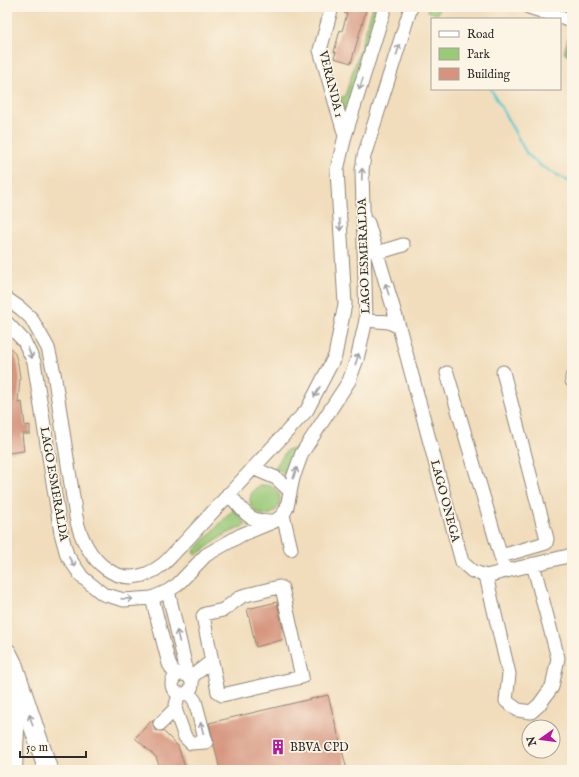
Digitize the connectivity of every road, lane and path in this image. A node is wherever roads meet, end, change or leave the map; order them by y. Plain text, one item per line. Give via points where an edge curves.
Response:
1 (385, 7) edge
2 (411, 7) edge
3 (529, 7) edge
4 (330, 8) edge
5 (572, 21) edge
6 (345, 136) junction
7 (362, 202) junction
8 (403, 245) dead end
9 (376, 254) junction
10 (7, 299) edge
11 (366, 320) junction
12 (7, 323) edge
13 (399, 327) junction
14 (503, 372) dead end
15 (447, 373) dead end
16 (572, 377) edge
17 (572, 381) edge
18 (253, 468) junction
19 (290, 491) junction
20 (228, 494) junction
21 (279, 518) junction
22 (250, 525) junction
23 (291, 549) dead end
24 (572, 555) edge
25 (501, 556) junction
26 (533, 564) junction
27 (505, 571) junction
28 (486, 576) junction
29 (168, 591) junction
30 (152, 598) junction
31 (7, 652) edge
32 (212, 661) junction
33 (7, 676) edge
34 (184, 676) junction
35 (183, 693) junction
36 (175, 708) junction
37 (160, 724) dead end
38 (14, 770) edge
39 (48, 770) edge

1 -> 6 street, LAGO ESMERALDA
7 -> 2 street, LAGO ESMERALDA via 364,156
3 - 5 street
4 - 6 street, VERANDA 1 via 320,50
6 -> 18 street, LAGO ESMERALDA via 337,170 345,304 335,356 307,410
7 - 9 street, LAGO ONEGA
7 - 11 street, LAGO ESMERALDA
8 - 9 street
13 -> 9 street, LAGO ONEGA
10 - 20 street, LAGO ESMERALDA via 31,318 48,348 79,532 88,550 107,570 117,575 134,577 162,565
11 - 13 street via 389,322
19 -> 11 street, LAGO ESMERALDA via 302,453 349,381
12 -> 30 street, LAGO ESMERALDA via 24,341 34,362 61,533 68,555 82,577 103,594 124,600
13 - 28 street, LAGO ONEGA via 462,562 472,571
14 - 25 street via 547,539 546,543
15 - 25 street
16 - 17 street
18 - 19 street via 276,478
18 - 20 street, LAGO ESMERALDA
19 - 21 street, LAGO ESMERALDA via 287,507
20 - 22 street
21 - 22 street via 255,520
21 - 23 street
22 - 29 street, LAGO ESMERALDA via 206,555
24 - 26 street
25 - 27 street
26 - 27 street
26 - 28 street via 558,658 552,686 531,712 518,710 506,701 509,674
27 - 28 street
29 - 30 street, LAGO ESMERALDA
34 -> 29 street via 185,664
30 - 34 street via 169,664
39 -> 31 highway
32 - 32 street via 203,616 222,610 242,596 282,588 302,677 222,695 218,692
32 - 34 street
33 - 38 main road via 16,729
34 - 35 street via 192,684
34 - 35 street via 172,686
35 - 36 street
36 -> 35 street via 185,737 191,743 206,742 195,701
36 - 37 street

